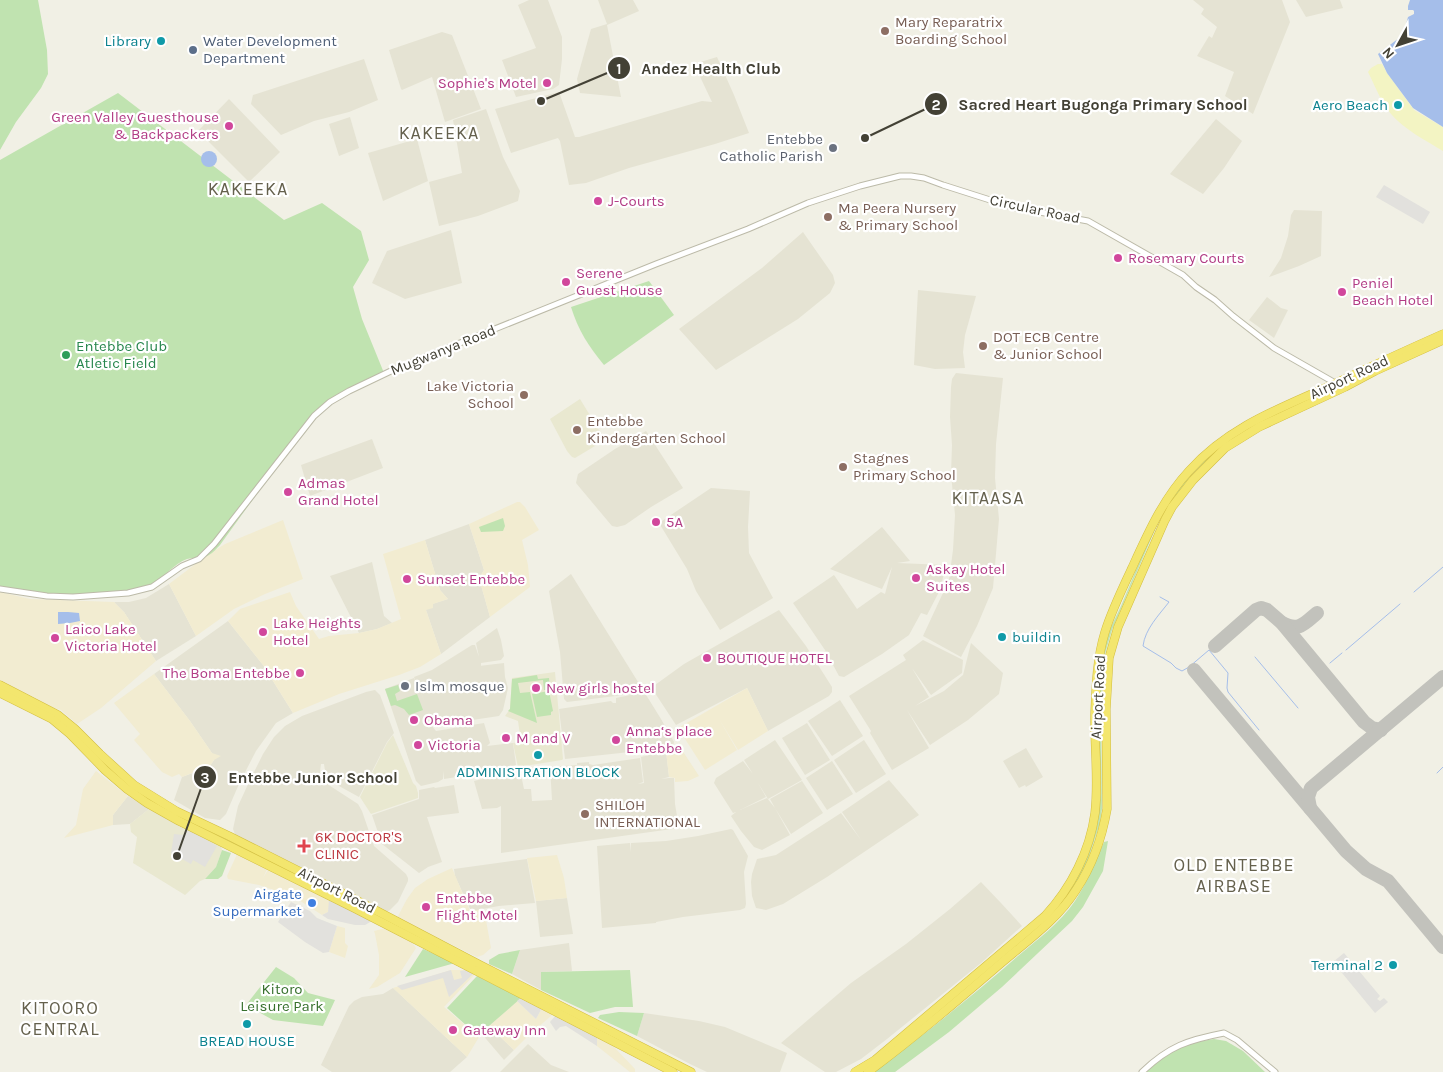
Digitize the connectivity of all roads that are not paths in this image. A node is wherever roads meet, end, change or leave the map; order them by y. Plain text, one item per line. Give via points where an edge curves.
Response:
1 (748, 229) joint
2 (1443, 334) edge
3 (1443, 340) edge
4 (1335, 383) junction
5 (1344, 387) junction
6 (0, 589) edge
7 (0, 685) edge
8 (0, 693) edge
9 (509, 984) junction
10 (673, 1072) edge
11 (691, 1072) edge
12 (855, 1072) edge
13 (868, 1072) edge
14 (1142, 1072) edge
15 (1275, 1072) edge

1 - 4 street, Circular Road via 808,203 900,176 924,178 1012,207 1088,221 1183,275 1274,348
1 - 6 street, Mugwanya Road via 349,390 314,416 227,529 199,559 182,566 152,587 128,593 64,596
2 - 4 highway, Airport Road
3 - 5 highway, Airport Road
4 - 5 street, Circular Road
4 - 12 highway, Airport Road via 1230,434 1188,471 1166,500 1105,630 1098,662 1095,713 1095,813 1086,849 1072,880 1045,916 875,1060
5 - 13 highway, Airport Road via 1260,427 1225,448 1192,480 1172,507 1118,627 1109,658 1107,809 1097,848 1082,881 1066,905 1044,927
7 - 9 highway, Airport Road via 58,715 134,785 176,811 358,901
8 - 9 highway, Airport Road via 52,719 105,770 147,803
9 - 10 highway, Airport Road
9 - 11 highway, Airport Road
14 - 15 street via 1177,1046 1224,1033

